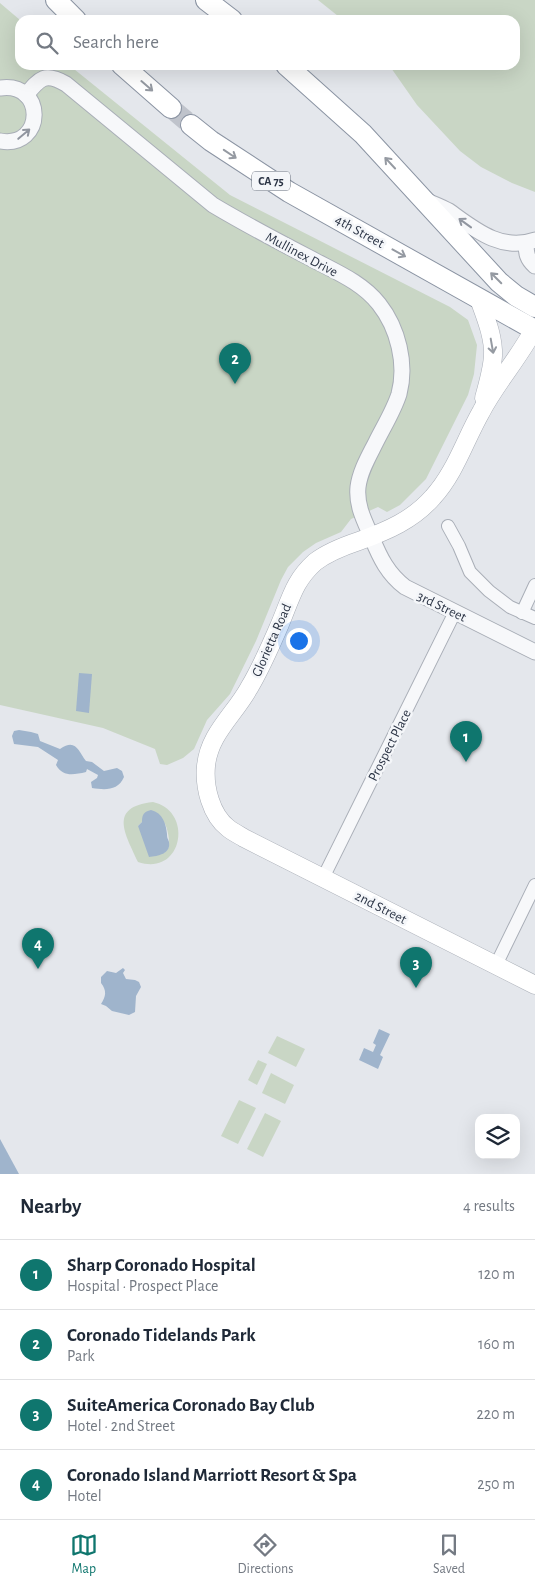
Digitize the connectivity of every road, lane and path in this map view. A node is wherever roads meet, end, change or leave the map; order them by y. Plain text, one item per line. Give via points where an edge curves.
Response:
1 (56, 0) edge
2 (206, 0) edge
3 (71, 15) edge
4 (226, 15) edge
5 (128, 70) edge
6 (292, 70) edge
7 (0, 88) edge
8 (26, 95) junction
9 (171, 108) tunnel mouth
10 (191, 125) tunnel mouth
11 (0, 141) edge
12 (423, 199) junction
13 (530, 242) edge
14 (535, 266) edge
15 (479, 299) junction
16 (535, 307) edge
17 (534, 329) edge
18 (481, 410) junction
19 (448, 526) dead end
20 (371, 536) junction
21 (535, 585) edge
22 (455, 612) junction
23 (522, 613) junction
24 (535, 618) edge
25 (535, 652) edge
26 (228, 828) joint
27 (323, 878) junction
28 (535, 885) edge
29 (496, 965) junction
30 (535, 985) edge

1 - 3 highway
2 - 4 highway
5 -> 9 highway
12 -> 6 highway via 363,134
7 - 8 street via 10,87
11 -> 8 street via 16,141 31,130 35,112
8 - 20 street, Mullinex Drive via 37,81 45,77 66,84 213,205 345,276 380,304 395,332 402,365 398,394 360,475 358,501
10 -> 15 highway, 4th Street / CA 75 via 217,146 289,192
13 -> 12 street via 510,243 489,238 447,210
16 -> 12 highway via 499,282
13 - 14 street via 526,252
15 - 17 highway, 4th Street / CA 75
15 -> 18 main road via 489,328 493,354
17 - 18 main road
18 - 20 main road, Glorietta Road via 445,482 433,497 400,524
19 - 23 street via 470,572 489,591
20 - 22 street, 3rd Street via 386,569 395,579 405,588
20 - 26 main road, Glorietta Road via 339,548 317,561 301,576 250,688 211,745 206,766 207,786 219,820
21 - 23 street
22 - 25 street, 3rd Street
22 - 27 street, Prospect Place
23 - 24 street
26 - 27 main road, 2nd Street
27 - 29 main road, 2nd Street
28 - 29 street
29 - 30 main road, 2nd Street

